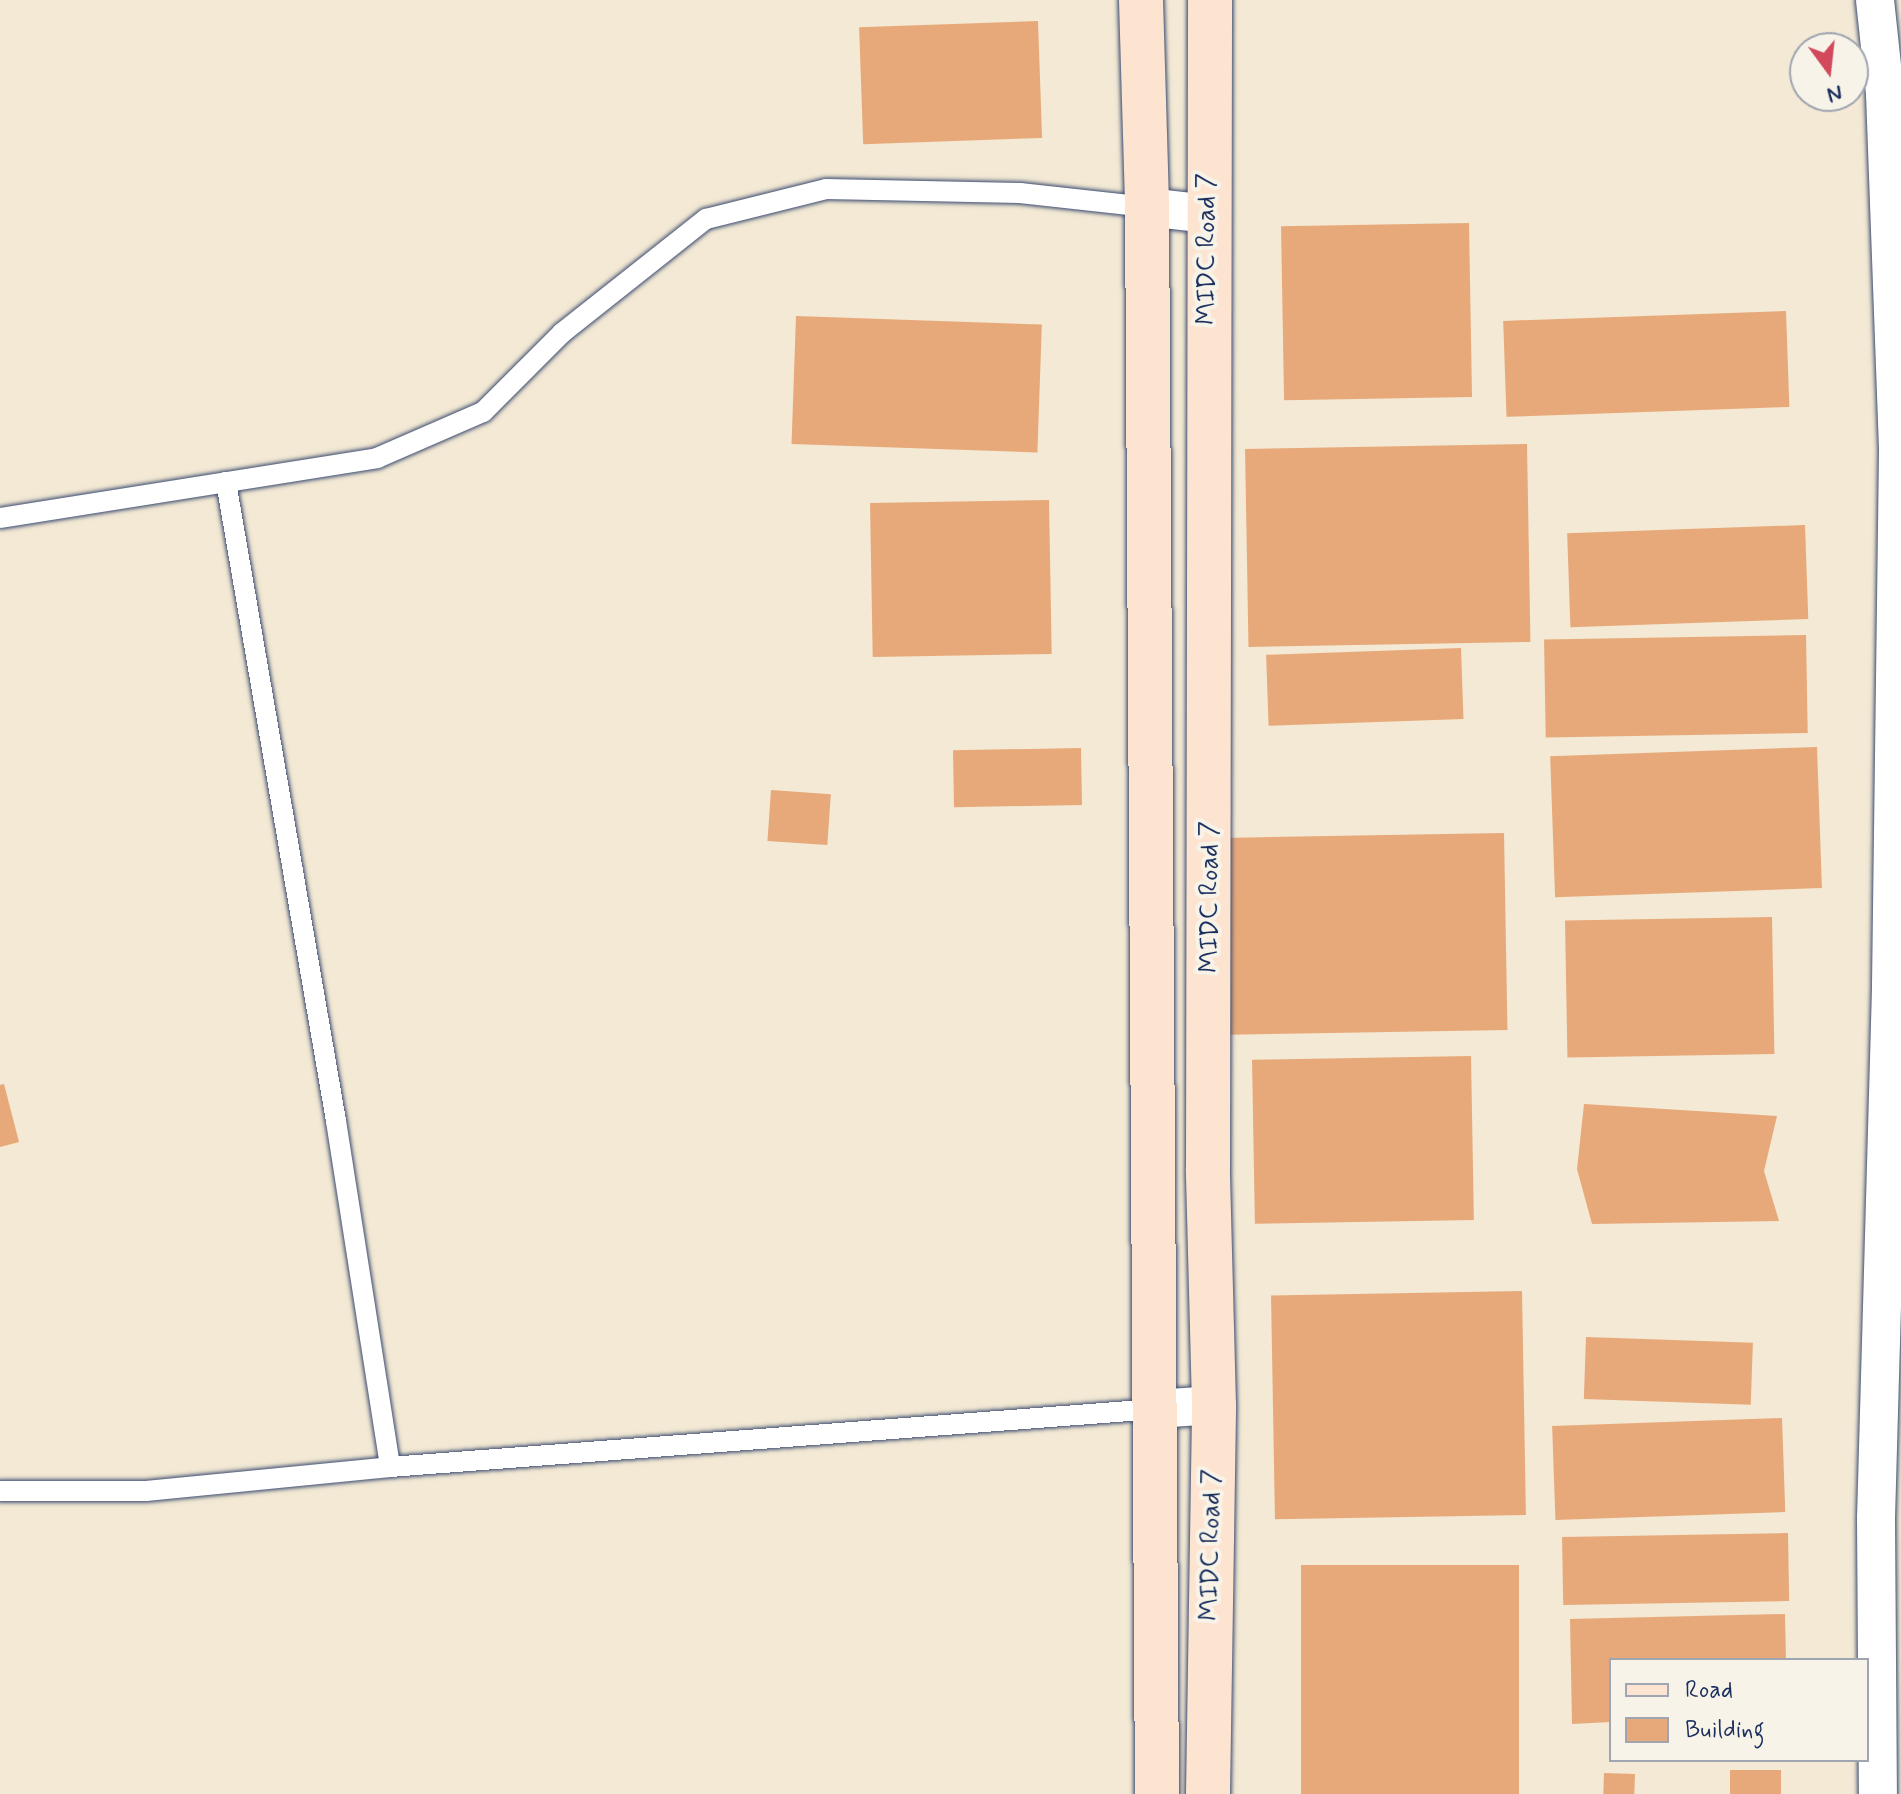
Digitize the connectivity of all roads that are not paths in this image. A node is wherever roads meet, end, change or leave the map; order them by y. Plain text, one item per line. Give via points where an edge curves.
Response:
1 (1141, 0) edge
2 (1210, 0) edge
3 (1875, 0) edge
4 (1147, 207) junction
5 (1208, 214) junction
6 (226, 482) junction
7 (0, 518) edge
8 (1214, 1405) junction
9 (1156, 1409) junction
10 (390, 1467) junction
11 (0, 1491) edge
12 (1157, 1794) edge
13 (1208, 1794) edge
14 (1878, 1794) edge

1 - 4 street
2 - 5 street, MIDC Road 7
3 - 14 street via 1885,94 1898,450 1891,988 1876,1519
4 - 5 street
4 - 6 lane via 1020,193 826,189 706,219 562,333 483,412 377,458
4 - 9 street
5 - 8 street, MIDC Road 7 via 1208,1168
6 - 7 lane
6 - 10 lane via 334,1105
8 - 9 street
8 - 13 street, MIDC Road 7
9 - 10 lane
9 - 12 street
10 - 11 lane via 146,1491

